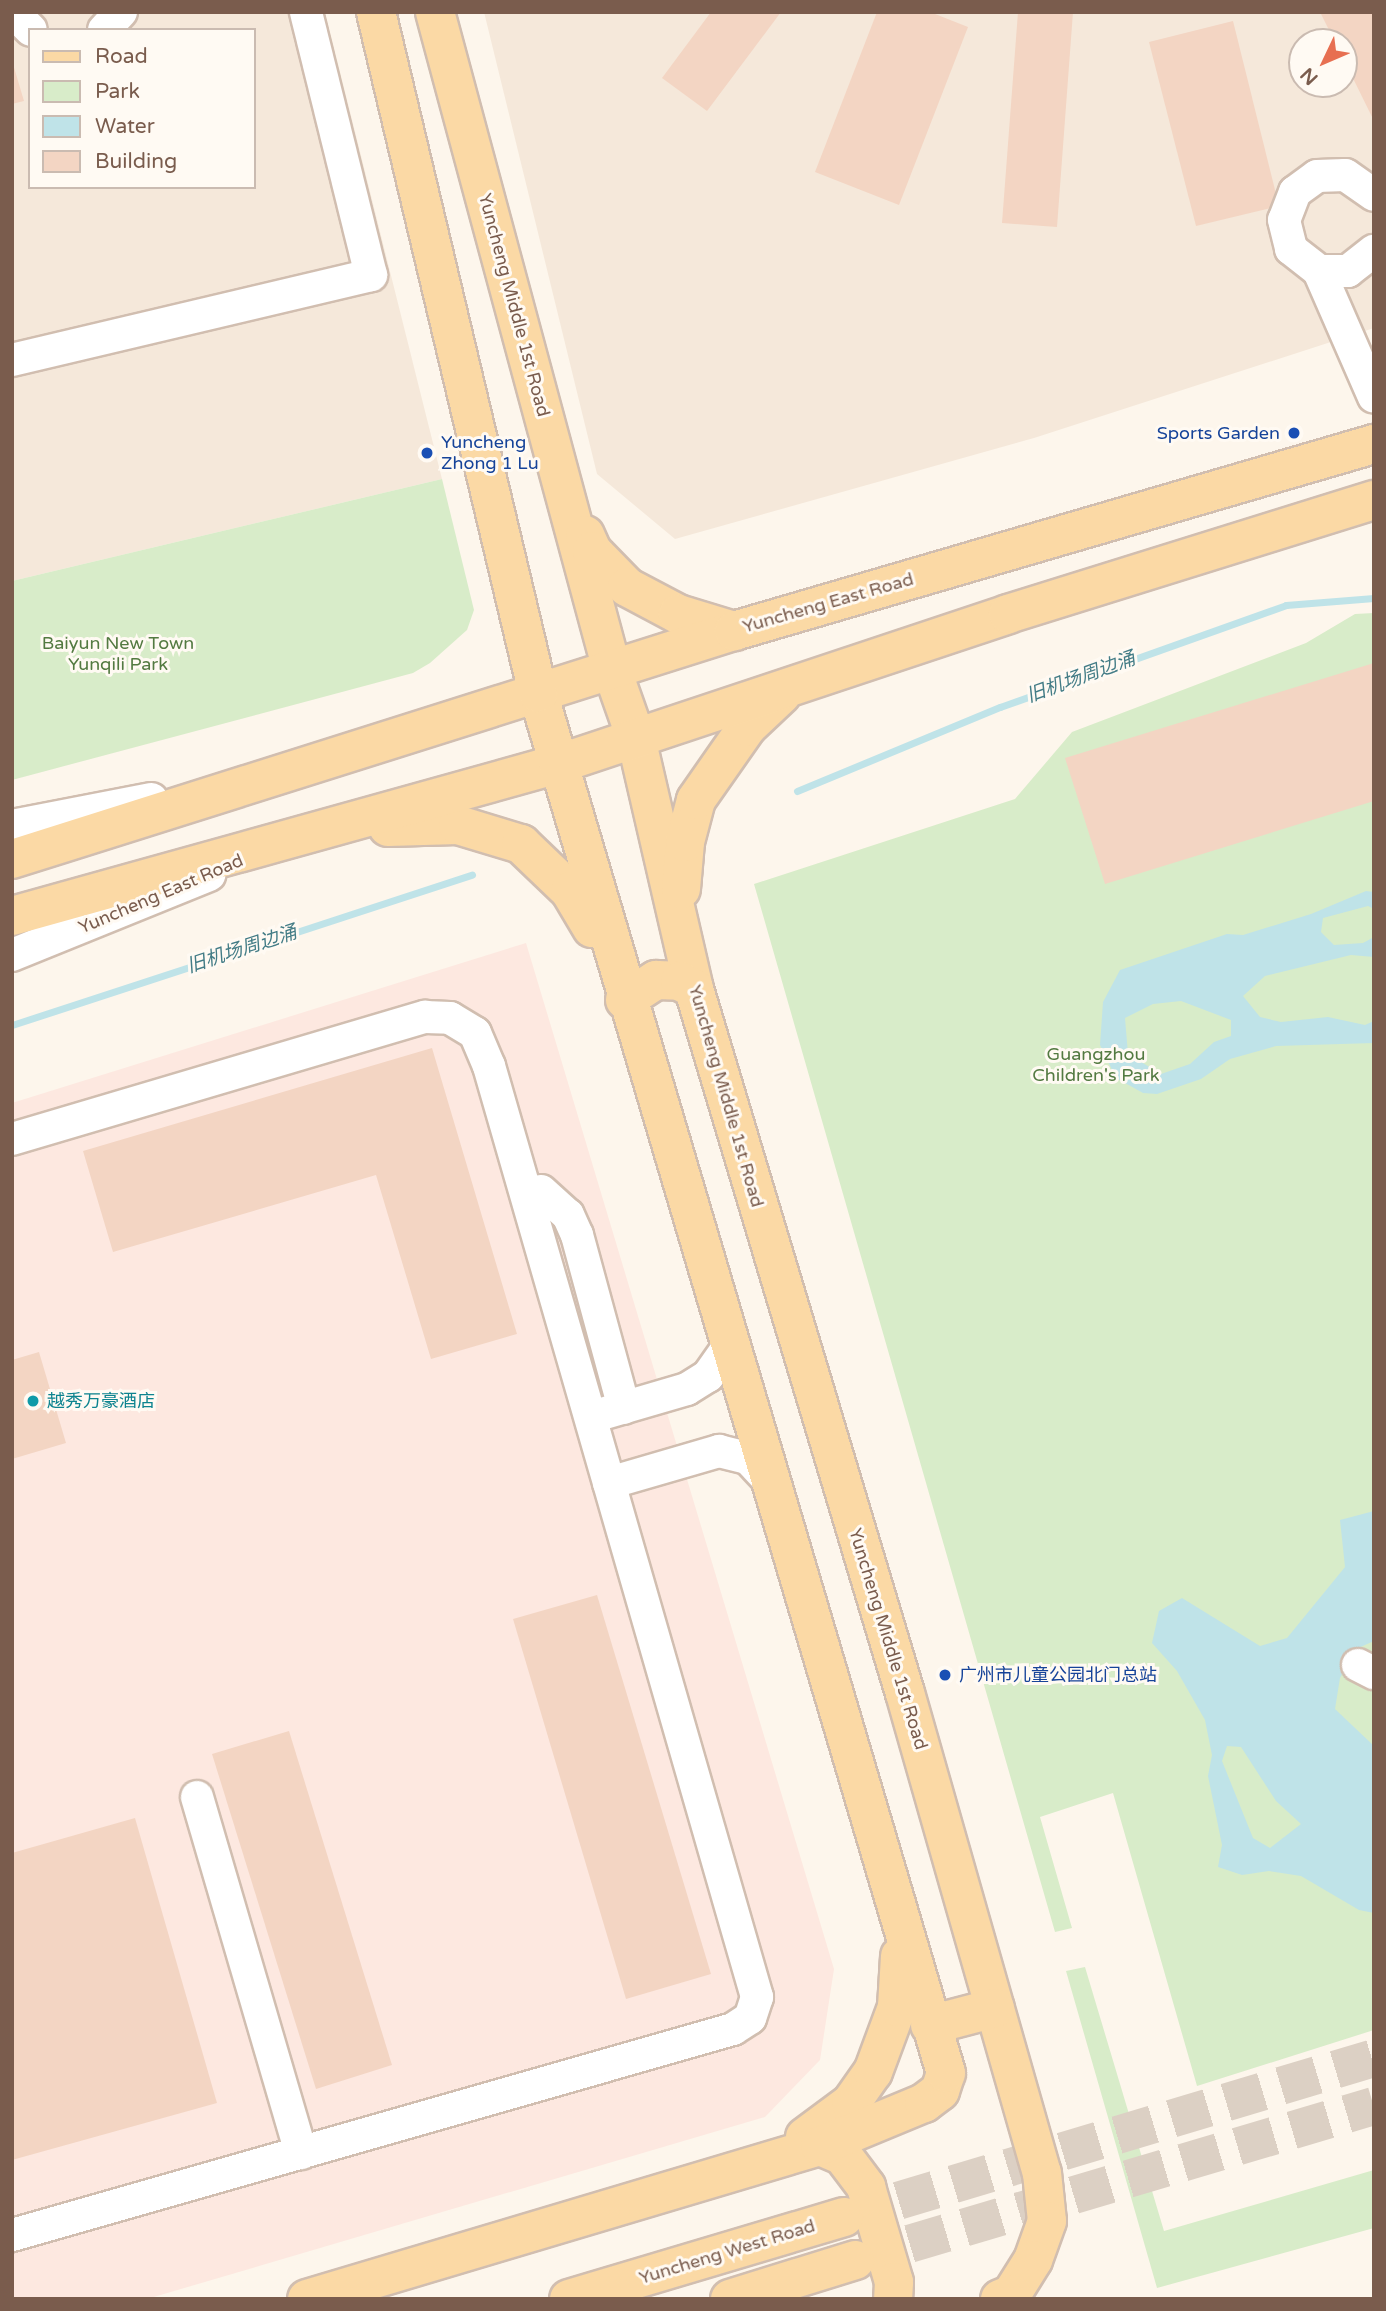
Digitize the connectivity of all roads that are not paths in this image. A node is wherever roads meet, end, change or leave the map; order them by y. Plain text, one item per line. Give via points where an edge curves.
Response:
1 (13, 12) edge
2 (121, 12) edge
3 (306, 12) edge
4 (376, 12) edge
5 (435, 12) edge
6 (29, 28) edge
7 (106, 28) edge
8 (1374, 195) edge
9 (1373, 255) edge
10 (1320, 271) junction
11 (12, 360) edge
12 (1374, 397) edge
13 (1374, 444) edge
14 (564, 488) junction
15 (1374, 500) edge
16 (734, 631) junction
17 (612, 670) junction
18 (803, 681) junction
19 (538, 693) junction
20 (636, 738) junction
21 (558, 764) junction
22 (286, 772) junction
23 (12, 826) edge
24 (310, 831) junction
25 (12, 859) edge
26 (12, 916) edge
27 (678, 919) junction
28 (12, 955) edge
29 (694, 989) junction
30 (625, 1000) junction
31 (12, 1139) edge
32 (541, 1191) dead end
33 (730, 1345) junction
34 (624, 1408) junction
35 (589, 1418) junction
36 (609, 1483) junction
37 (774, 1486) junction
38 (197, 1797) dead end
39 (901, 1919) junction
40 (995, 2008) junction
41 (930, 2025) junction
42 (820, 2146) junction
43 (301, 2153) junction
44 (772, 2161) junction
45 (844, 2217) tunnel mouth
46 (12, 2235) edge
47 (855, 2260) tunnel mouth
48 (307, 2299) edge
49 (569, 2299) edge
50 (730, 2299) edge
51 (893, 2299) edge
52 (1000, 2299) edge

1 - 6 street
2 - 7 street
3 - 11 street via 371,275
4 - 19 main road
5 - 14 main road, Yuncheng Middle 1st Road
8 - 10 street via 1357,179 1330,173 1305,182 1294,192 1287,204 1285,233 1291,249
9 - 10 street via 1348,271
10 - 12 street
13 - 16 main road, Yuncheng East Road
14 - 16 main road via 592,551 627,587 678,614
14 - 17 main road, Yuncheng Middle 1st Road
15 - 18 main road, Yuncheng East Road
16 - 17 main road, Yuncheng East Road
17 - 19 main road, Yuncheng East Road
17 - 20 main road, Yuncheng Middle 1st Road
18 - 20 main road, Yuncheng East Road
18 - 27 main road via 769,703 747,727 696,800 685,842
19 - 21 main road
19 - 22 main road, Yuncheng East Road
20 - 21 main road, Yuncheng East Road
20 - 27 main road, Yuncheng Middle 1st Road
21 - 24 main road, Yuncheng East Road
21 - 30 main road
22 - 23 street, Yuncheng East Road
22 - 25 main road, Yuncheng East Road
24 - 26 main road, Yuncheng East Road
24 - 28 street, Yuncheng East Road
24 - 30 main road via 458,825 521,844 570,891
27 - 29 main road, Yuncheng Middle 1st Road
29 - 30 main road via 680,981 656,980
29 - 40 main road, Yuncheng Middle 1st Road
30 - 33 main road
31 - 35 street via 425,1017 450,1018 475,1033 489,1066
32 - 34 street via 568,1215 577,1235
33 - 34 street via 708,1376 687,1389
33 - 37 main road
34 - 35 street
35 - 36 street
36 - 37 street via 719,1451 748,1458
36 - 43 street via 749,1961 757,1997 750,2018 733,2029
37 - 39 main road
38 - 43 street
39 - 41 main road
39 - 44 main road via 897,2007 873,2072 851,2104
40 - 41 main road
40 - 52 main road, Yuncheng Middle 1st Road via 1042,2173 1047,2221 1026,2272 1012,2294
41 - 42 main road via 946,2073 940,2091 924,2104
42 - 44 main road
42 - 51 main road via 843,2156 866,2187 894,2282
43 - 46 street
44 - 48 main road
45 - 49 main road, Yuncheng West Road
47 - 50 main road

